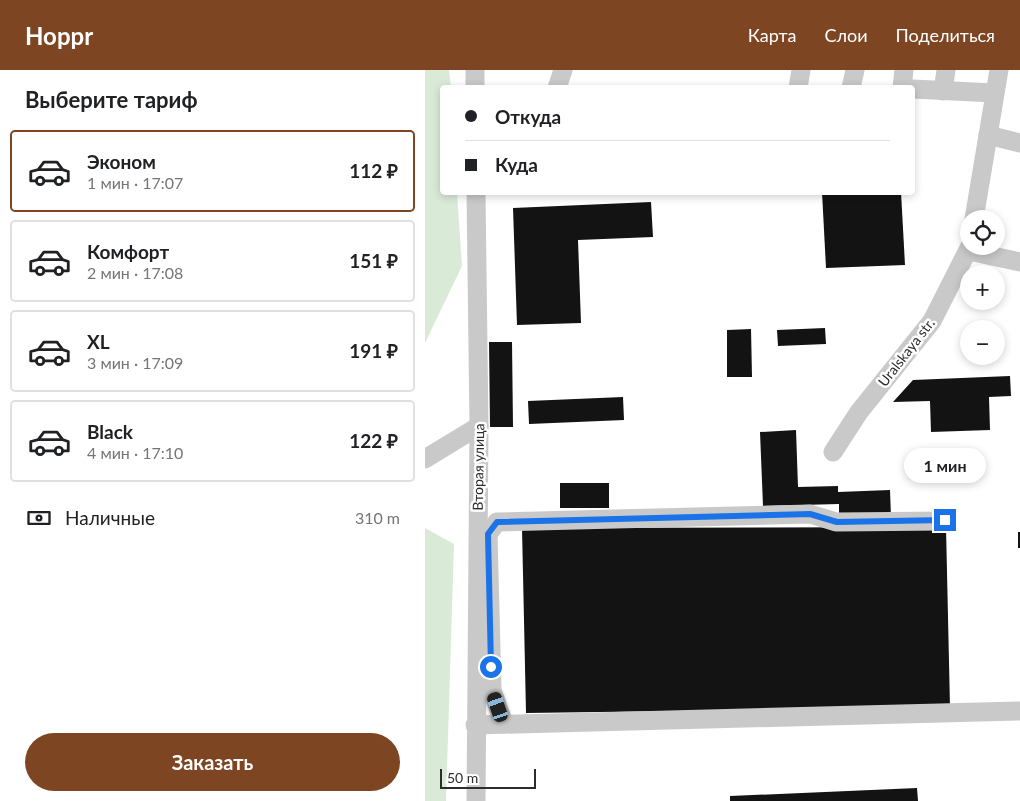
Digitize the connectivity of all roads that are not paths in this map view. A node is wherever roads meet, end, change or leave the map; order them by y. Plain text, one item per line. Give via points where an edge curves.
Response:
1 (475, 70) edge
2 (563, 70) edge
3 (801, 70) edge
4 (855, 70) edge
5 (905, 70) edge
6 (946, 70) edge
7 (999, 70) edge
8 (475, 85) edge
9 (558, 85) edge
10 (798, 85) edge
11 (852, 85) edge
12 (902, 85) edge
13 (915, 89) edge
14 (943, 91) junction
15 (994, 93) junction
16 (988, 135) junction
17 (1020, 143) edge
18 (476, 195) edge
19 (976, 210) edge
20 (965, 255) edge
21 (994, 255) edge
22 (1020, 262) edge
23 (479, 426) junction
24 (833, 452) dead end
25 (425, 459) edge
26 (945, 520) dead end
27 (1020, 711) edge
28 (504, 724) junction
29 (475, 725) junction
30 (476, 801) edge

1 - 8 street
2 - 9 street
3 - 10 street
4 - 11 street
5 - 12 street
6 - 14 street
7 - 15 street
13 - 14 street
14 - 15 street
15 - 16 street
16 - 17 street
16 - 19 street
18 - 23 street, Вторая улица
20 - 24 street, Uralskaya str. via 932,321 859,412
21 - 22 street
23 - 25 street
23 - 29 street, Вторая улица
26 - 28 street via 837,522 810,514 497,522 488,534 491,667 492,690
27 - 28 street
28 - 29 street
29 - 30 street, Вторая улица

